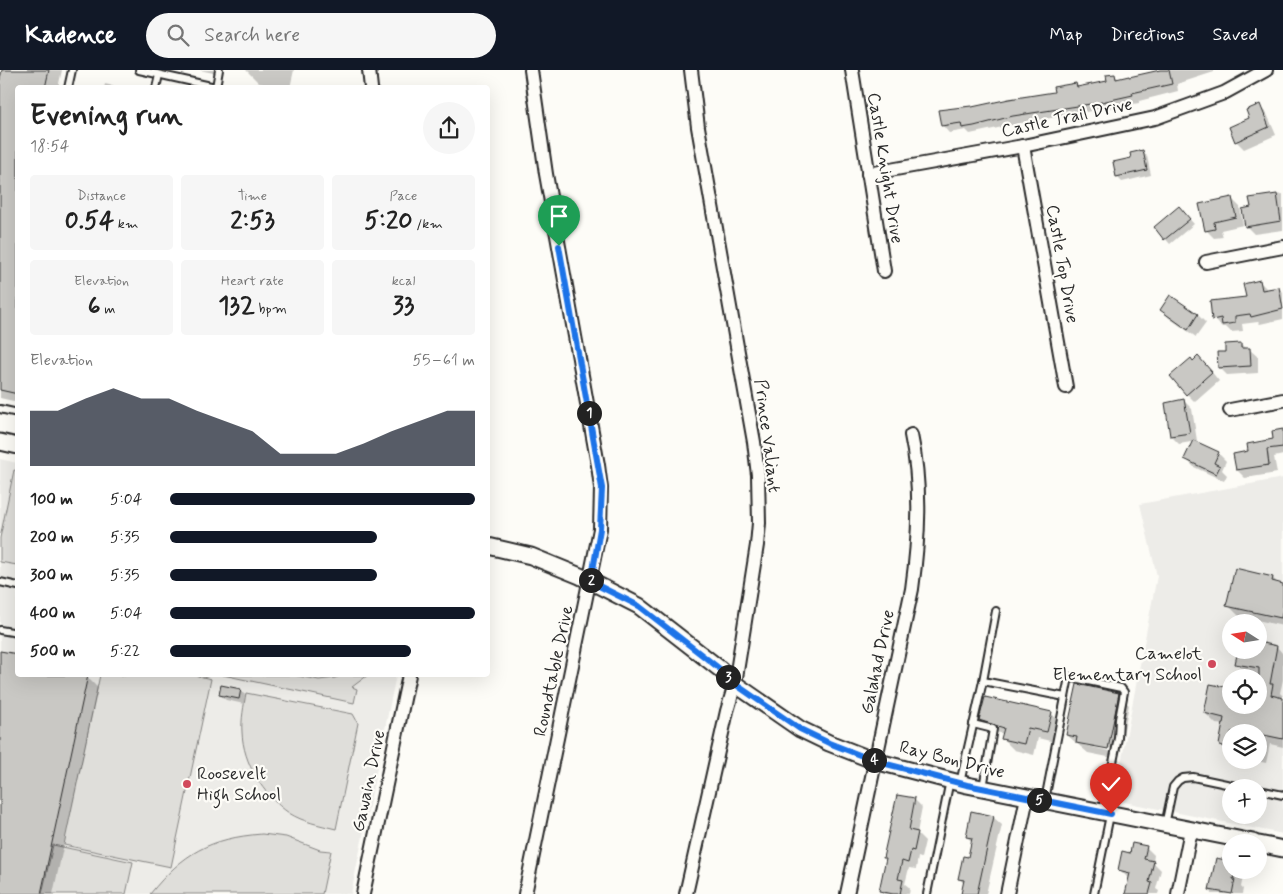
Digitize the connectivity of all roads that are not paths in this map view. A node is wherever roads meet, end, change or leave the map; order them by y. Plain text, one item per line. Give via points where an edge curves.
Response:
1 (72, 70) edge
2 (139, 70) edge
3 (220, 70) edge
4 (369, 70) edge
5 (531, 70) edge
6 (691, 70) edge
7 (852, 70) edge
8 (1266, 70) edge
9 (159, 75) junction
10 (69, 85) edge
11 (157, 85) edge
12 (208, 85) edge
13 (218, 85) edge
14 (371, 85) edge
15 (1023, 146) junction
16 (868, 174) junction
17 (1283, 247) edge
18 (1206, 262) dead end
19 (884, 271) dead end
20 (1066, 387) dead end
21 (1283, 400) edge
22 (0, 410) edge
23 (1230, 410) dead end
24 (15, 412) edge
25 (911, 435) dead end
26 (0, 442) edge
27 (15, 445) edge
28 (490, 546) edge
29 (0, 582) edge
30 (591, 582) junction
31 (15, 585) edge
32 (996, 611) dead end
33 (0, 630) edge
34 (15, 632) edge
35 (409, 677) edge
36 (983, 681) junction
37 (735, 684) junction
38 (1065, 697) junction
39 (973, 724) junction
40 (875, 761) junction
41 (955, 781) junction
42 (1222, 783) edge
43 (983, 788) junction
44 (1267, 792) edge
45 (1283, 795) edge
46 (1027, 797) junction
47 (1045, 801) junction
48 (1107, 813) junction
49 (1165, 824) junction
50 (1191, 830) junction
51 (1222, 836) edge
52 (1267, 846) edge
53 (1283, 849) edge
54 (363, 894) edge
55 (525, 894) edge
56 (686, 894) edge
57 (847, 894) edge
58 (927, 894) edge
59 (1007, 894) edge
60 (1094, 894) edge
61 (1178, 894) edge

1 - 10 lane
2 - 9 lane
3 - 13 lane
4 - 14 street
5 - 30 street, Roundtable Drive via 546,174 602,488 600,529
6 - 37 street, Prince Valiant via 758,475 757,545
7 - 16 street, Castle Knight Drive
8 - 15 street, Castle Trail Drive via 1224,93 1155,118
9 - 11 lane
9 - 12 lane
15 - 16 street, Castle Trail Drive
15 - 20 street, Castle Top Drive
16 - 19 street, Castle Knight Drive
17 - 18 street
21 - 23 street
22 - 24 lane
25 - 40 street, Galahad Drive via 918,490 916,561
26 - 27 street
28 - 30 street, Ray Bon Drive via 532,556
29 - 31 lane
30 - 37 street, Ray Bon Drive via 639,606
30 - 55 street, Roundtable Drive
32 - 36 lane
33 - 34 lane
35 - 54 street, Gawain Drive
36 - 38 lane
36 - 39 lane
37 - 40 street, Ray Bon Drive via 800,729
37 - 56 street, Prince Valiant
38 - 47 lane
38 - 48 lane via 1069,677 1123,690
39 - 41 lane
39 - 43 lane via 993,729
40 - 41 street, Ray Bon Drive
40 - 57 street, Galahad Drive
41 - 43 street, Ray Bon Drive
41 - 58 lane
42 - 49 lane via 1193,777 1178,780 1173,787
43 - 46 street, Ray Bon Drive
44 - 45 lane
46 - 47 street, Ray Bon Drive
46 - 59 street
47 - 48 street, Ray Bon Drive
48 - 49 street, Ray Bon Drive
48 - 60 lane
49 - 50 street, Ray Bon Drive
50 - 51 street, Ray Bon Drive
50 - 61 street
52 - 53 street

